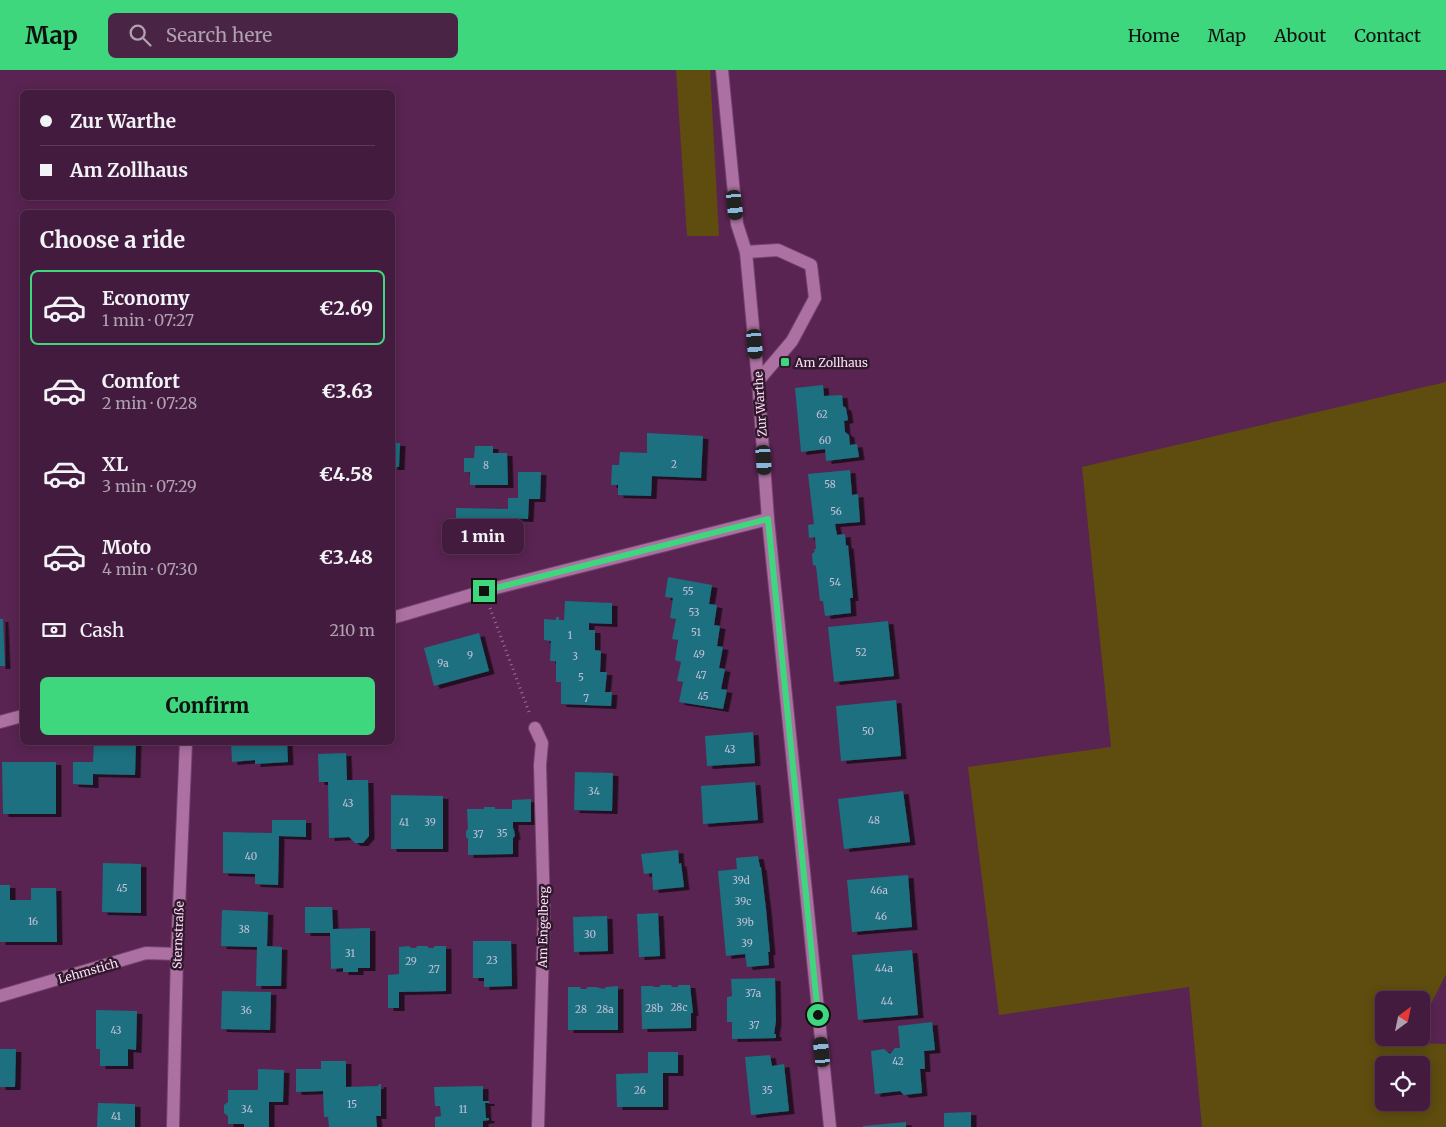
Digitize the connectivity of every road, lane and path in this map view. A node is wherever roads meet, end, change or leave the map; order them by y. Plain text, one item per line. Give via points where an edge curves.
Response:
1 (722, 70) edge
2 (746, 252) junction
3 (758, 382) junction
4 (768, 519) junction
5 (484, 591) junction
6 (395, 617) edge
7 (20, 717) edge
8 (0, 722) edge
9 (535, 728) joint
10 (186, 745) edge
11 (177, 954) junction
12 (0, 996) edge
13 (173, 1127) edge
14 (538, 1127) edge
15 (830, 1127) edge

1 - 2 street, Zur Warthe via 737,224
2 - 3 street, Zur Warthe
2 - 3 street via 778,250 811,265 815,298 792,341
3 - 4 street, Zur Warthe
4 - 5 street
4 - 15 street, Zur Warthe
5 - 6 street
5 - 9 path
7 - 8 street
9 - 14 street, Am Engelberg via 542,743 544,911
10 - 11 street, Sternstraße
11 - 12 street, Lehmstich via 146,953
11 - 13 street, Sternstraße

